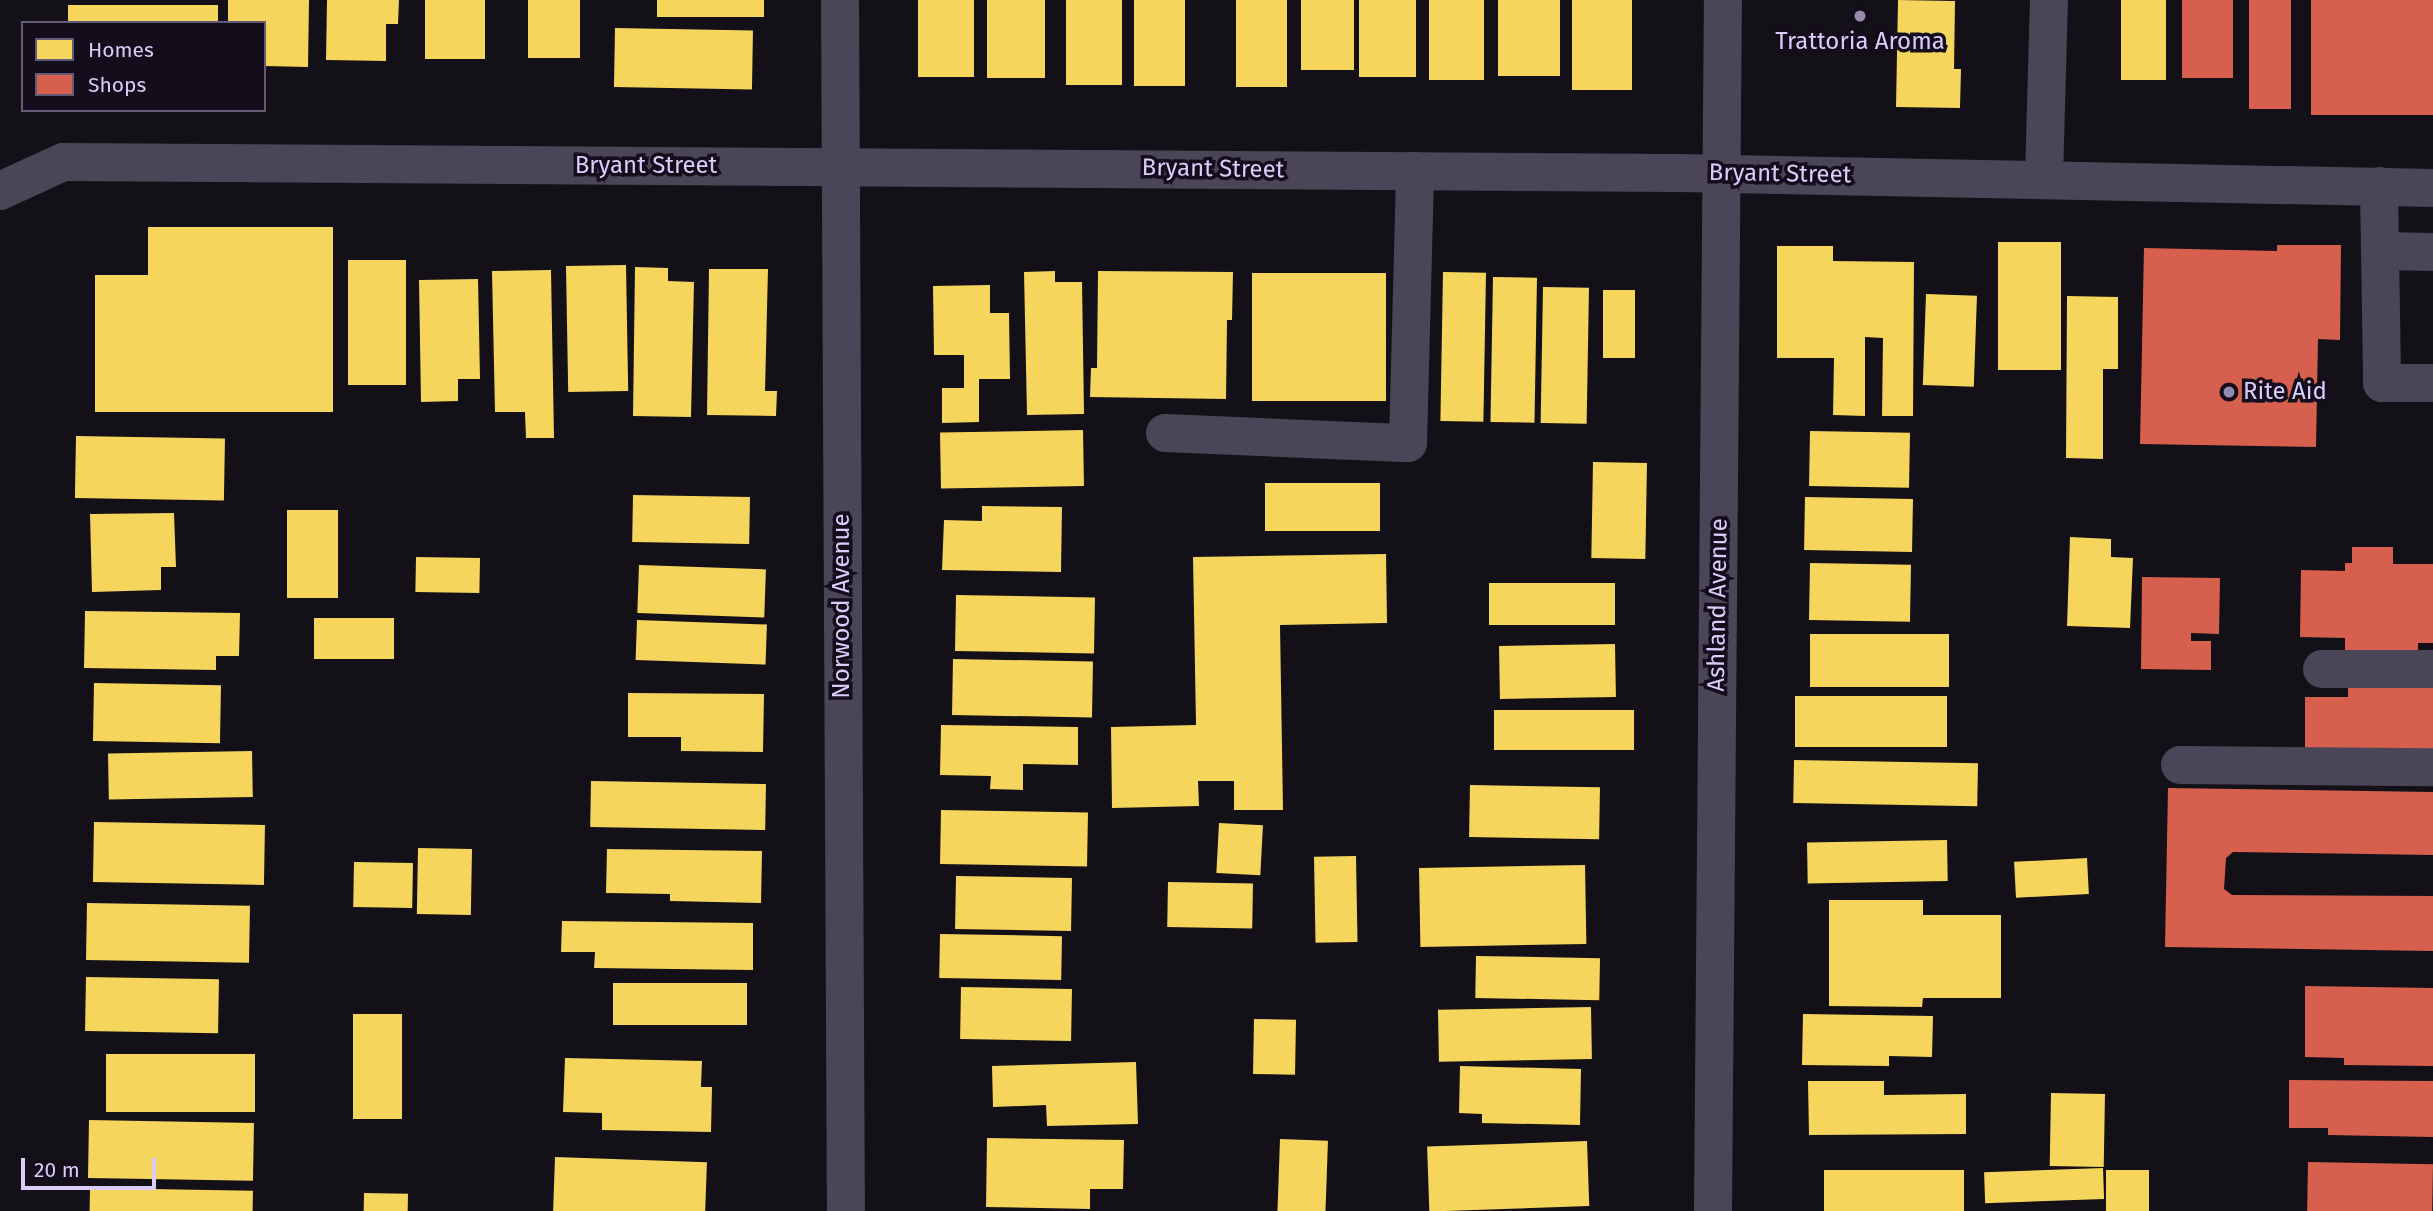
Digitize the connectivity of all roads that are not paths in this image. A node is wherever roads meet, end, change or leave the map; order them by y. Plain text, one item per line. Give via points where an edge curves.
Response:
1 (840, 0) edge
2 (1723, 0) edge
3 (2049, 0) edge
4 (839, 167) junction
5 (1415, 171) junction
6 (1722, 174) junction
7 (2044, 178) junction
8 (2379, 186) junction
9 (2433, 188) edge
10 (0, 191) edge
11 (2381, 251) junction
12 (2433, 252) edge
13 (2433, 383) edge
14 (1165, 433) dead end
15 (2322, 669) dead end
16 (2433, 669) edge
17 (2180, 765) dead end
18 (2433, 767) edge
19 (846, 1211) edge
20 (1713, 1211) edge

1 - 4 street, Norwood Avenue
2 - 6 street, Ashland Avenue
3 - 7 street
4 - 5 street, Bryant Street
4 - 10 street, Bryant Street via 63,162
4 - 19 street, Norwood Avenue
5 - 6 street, Bryant Street
5 - 14 street via 1408,443
6 - 7 street, Bryant Street
6 - 20 street, Ashland Avenue
7 - 8 street, Bryant Street
8 - 9 street, Bryant Street
8 - 11 street
11 - 12 street
11 - 13 street via 2382,383
15 - 16 street
17 - 18 street

